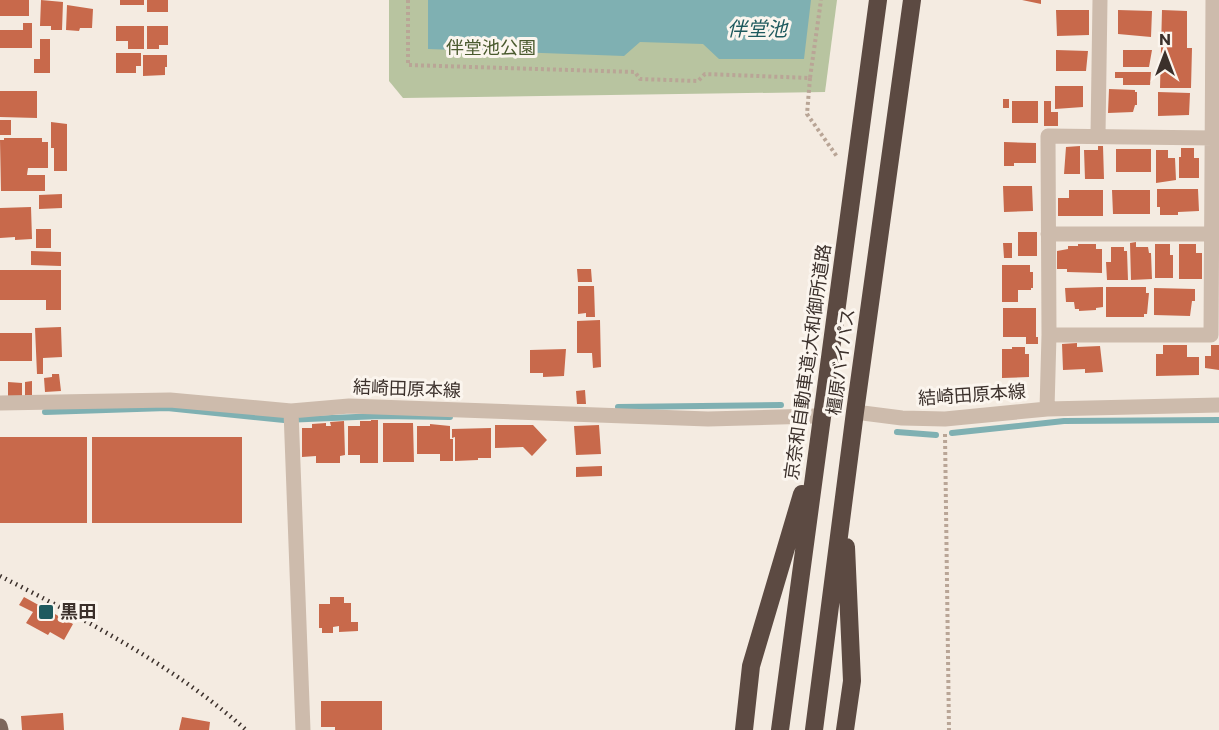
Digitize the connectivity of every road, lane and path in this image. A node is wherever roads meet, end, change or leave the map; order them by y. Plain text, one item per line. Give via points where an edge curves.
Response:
1 (408, 0) edge
2 (821, 0) edge
3 (870, 0) edge
4 (878, 0) edge
5 (904, 0) edge
6 (912, 0) edge
7 (1100, 0) edge
8 (1214, 0) edge
9 (810, 78) junction
10 (1216, 87) edge
11 (1098, 135) junction
12 (1213, 138) junction
13 (847, 170) junction
14 (1048, 234) junction
15 (1212, 234) junction
16 (1049, 335) junction
17 (0, 403) edge
18 (1219, 405) edge
19 (1047, 409) junction
20 (855, 412) junction
21 (814, 416) junction
22 (291, 417) junction
23 (945, 419) junction
24 (805, 485) junction
25 (844, 498) junction
26 (303, 730) edge
27 (744, 730) edge
28 (773, 730) edge
29 (780, 730) edge
30 (806, 730) edge
31 (814, 730) edge
32 (845, 730) edge
33 (949, 730) edge

1 - 9 path via 408,65 635,72 640,79 698,81 705,74
2 - 9 path
3 - 13 highway, 橿原バイパス
4 - 29 highway, 京奈和自動車道;大和御所道路
5 - 30 highway
6 - 20 highway, 橿原バイパス
7 - 11 street
8 - 10 street
9 - 13 path via 807,114
10 - 12 street
11 - 12 street
11 - 14 street via 1048,136
12 - 15 street
13 - 21 highway, 橿原バイパス
14 - 15 street
14 - 16 street
15 - 16 street via 1211,335
16 - 19 street
17 - 22 street, 結崎田原本線 via 170,400
18 - 19 street, 結崎田原本線
19 - 23 street, 結崎田原本線
20 - 23 street, 結崎田原本線
20 - 25 highway, 橿原バイパス
21 - 22 street, 結崎田原本線 via 708,419 349,406
21 - 24 highway, 橿原バイパス
22 - 26 street
23 - 33 path
24 - 27 highway via 751,666
24 - 28 highway, 橿原バイパス
25 - 31 highway, 橿原バイパス
25 - 32 highway via 852,681

